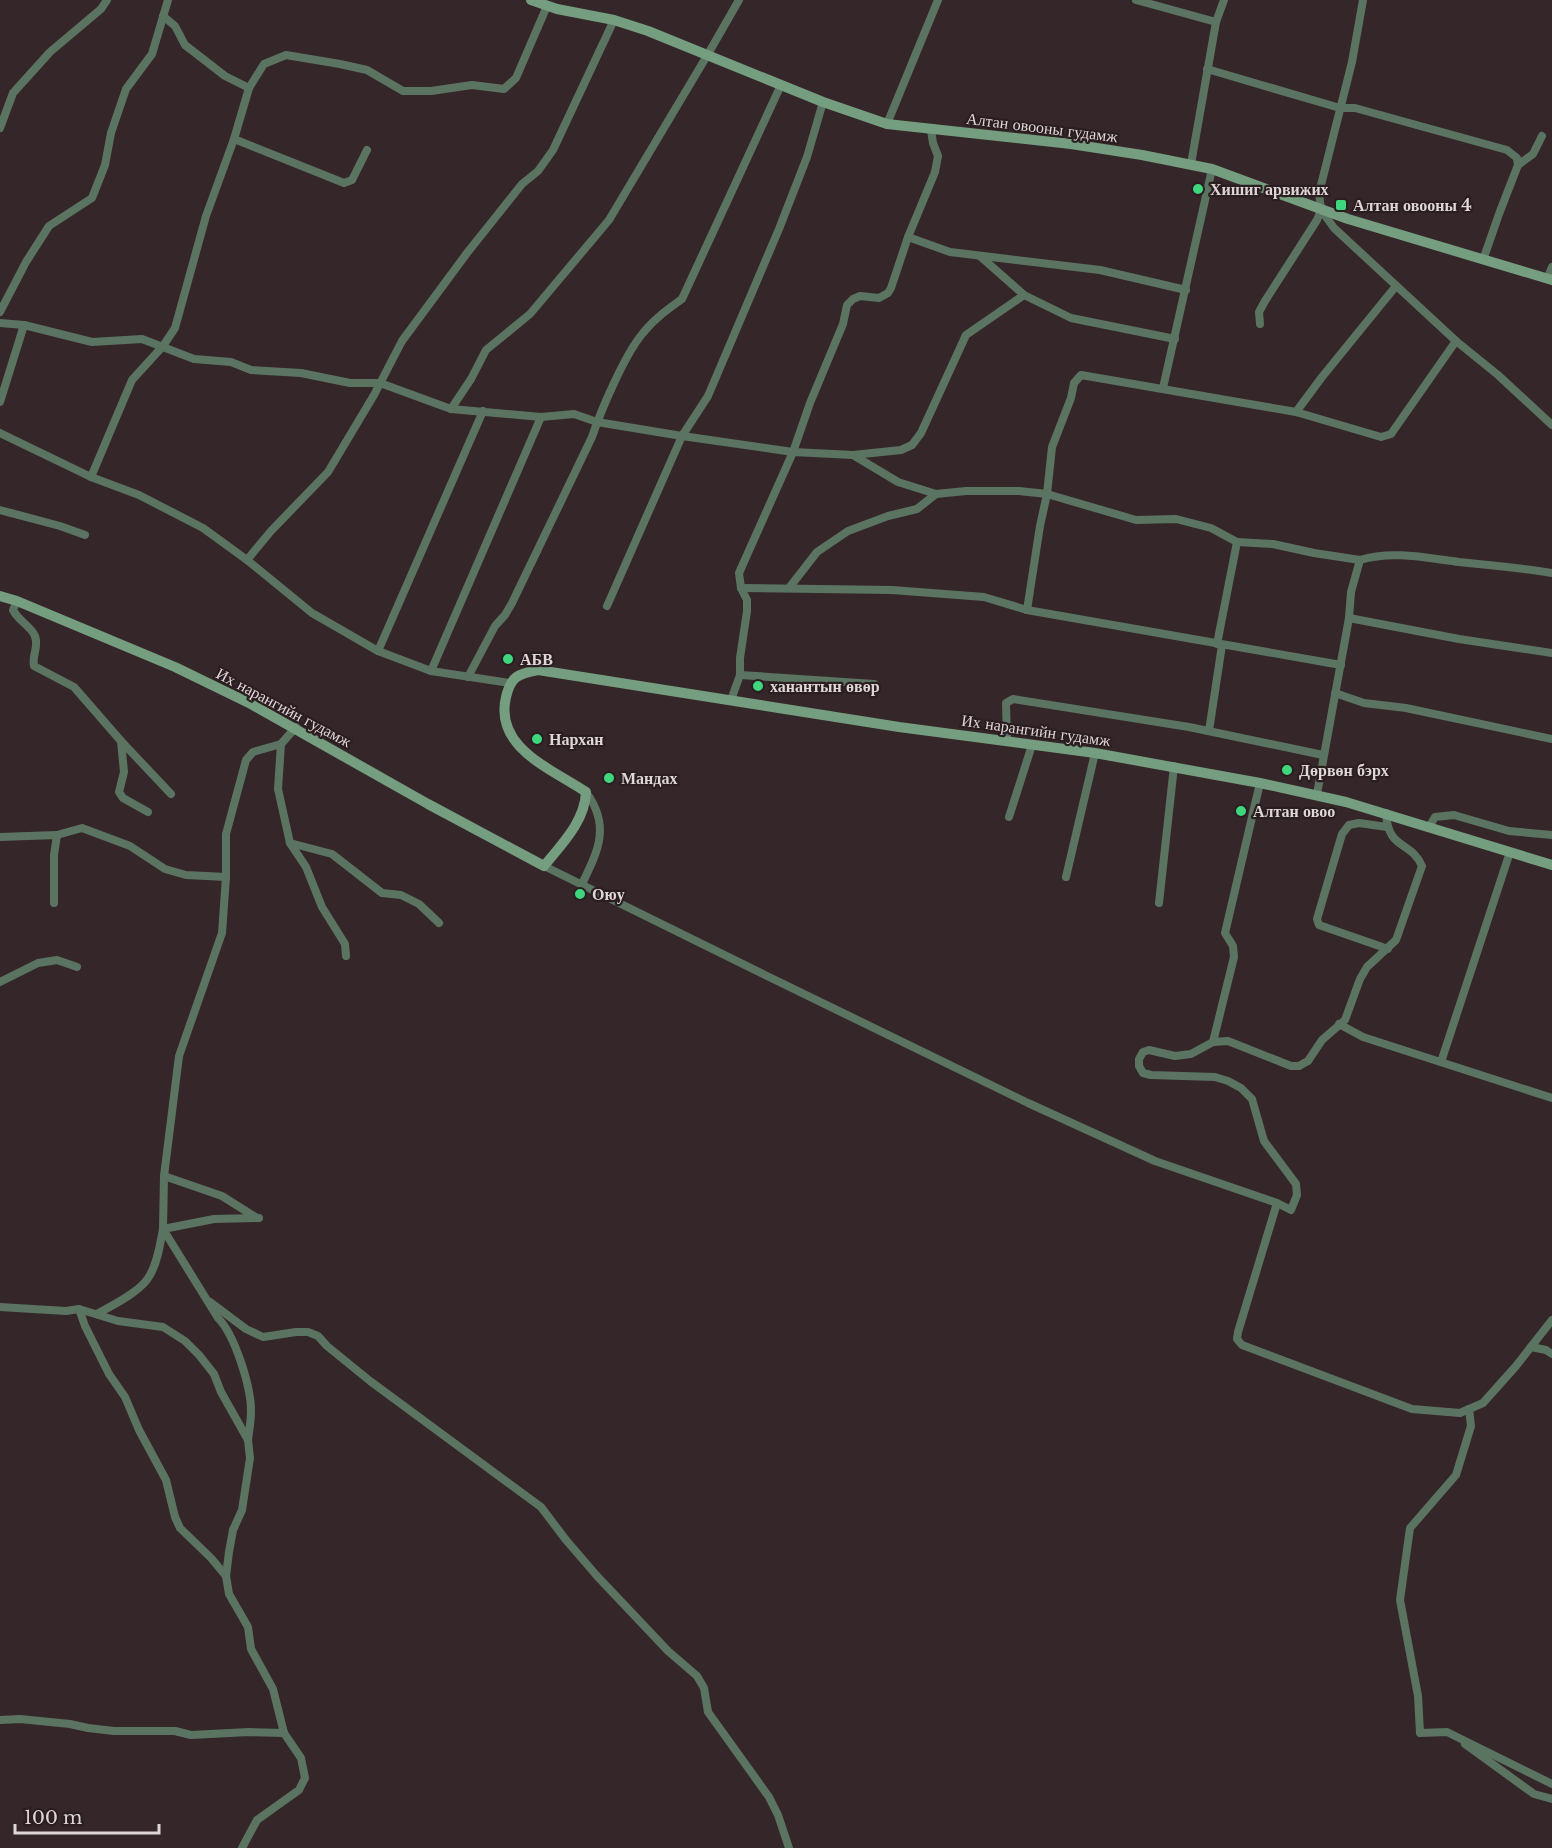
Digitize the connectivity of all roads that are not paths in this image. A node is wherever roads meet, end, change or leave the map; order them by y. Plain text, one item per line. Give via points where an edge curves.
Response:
1 (107, 0) edge
2 (168, 0) edge
3 (531, 0) edge
4 (739, 0) edge
5 (938, 0) edge
6 (1136, 0) edge
7 (1224, 0) edge
8 (1363, 0) edge
9 (547, 6) junction
10 (163, 16) junction
11 (614, 20) junction
12 (1216, 22) junction
13 (708, 54) junction
14 (1208, 69) junction
15 (781, 85) junction
16 (249, 88) junction
17 (823, 102) junction
18 (1340, 108) junction
19 (887, 123) junction
20 (0, 128) edge
21 (931, 130) junction
22 (1542, 136) dead end
23 (234, 139) junction
24 (367, 150) dead end
25 (1191, 164) junction
26 (1518, 165) junction
27 (1212, 169) junction
28 (1321, 210) junction
29 (908, 237) junction
30 (981, 257) junction
31 (1484, 260) junction
32 (1552, 267) edge
33 (1550, 280) edge
34 (1396, 286) junction
35 (1186, 290) junction
36 (1024, 294) junction
37 (0, 312) edge
38 (0, 323) edge
39 (1260, 324) dead end
40 (24, 325) junction
41 (1175, 339) junction
42 (1456, 341) junction
43 (163, 346) junction
44 (380, 383) junction
45 (1163, 388) junction
46 (0, 402) edge
47 (451, 409) junction
48 (483, 411) junction
49 (1296, 412) junction
50 (541, 417) junction
51 (597, 422) junction
52 (1552, 425) edge
53 (0, 433) edge
54 (682, 436) junction
55 (793, 452) junction
56 (853, 455) junction
57 (91, 477) junction
58 (936, 494) junction
59 (1047, 494) junction
60 (0, 510) edge
61 (85, 535) dead end
62 (1237, 542) junction
63 (247, 560) junction
64 (1360, 560) junction
65 (1552, 573) edge
66 (741, 588) junction
67 (789, 588) junction
68 (0, 596) edge
69 (17, 601) junction
70 (607, 606) dead end
71 (1027, 610) junction
72 (1349, 618) junction
73 (1220, 645) junction
74 (378, 651) junction
75 (1552, 652) edge
76 (1341, 665) junction
77 (431, 671) junction
78 (740, 675) junction
79 (468, 677) junction
80 (510, 683) junction
81 (874, 684) dead end
82 (1335, 693) junction
83 (731, 700) junction
84 (296, 728) junction
85 (1209, 731) junction
86 (1552, 739) edge
87 (121, 741) junction
88 (1006, 741) junction
89 (281, 744) junction
90 (1032, 745) junction
91 (1095, 753) junction
92 (1323, 755) junction
93 (1174, 766) junction
94 (1260, 783) junction
95 (586, 792) junction
96 (171, 794) dead end
97 (1317, 794) junction
98 (148, 812) dead end
99 (1386, 813) junction
100 (1009, 817) dead end
101 (1387, 827) junction
102 (1429, 827) junction
103 (57, 835) junction
104 (1552, 835) edge
105 (0, 837) edge
106 (290, 843) junction
107 (1510, 852) junction
108 (1552, 865) edge
109 (544, 866) junction
110 (226, 877) junction
111 (1066, 877) dead end
112 (582, 884) junction
113 (54, 903) dead end
114 (1159, 903) dead end
115 (439, 923) dead end
116 (1388, 949) junction
117 (346, 956) dead end
118 (77, 967) dead end
119 (0, 982) edge
120 (1339, 1024) junction
121 (1213, 1042) junction
122 (1441, 1062) junction
123 (1552, 1098) edge
124 (164, 1176) junction
125 (1277, 1203) junction
126 (163, 1229) junction
127 (210, 1302) junction
128 (0, 1307) edge
129 (79, 1309) junction
130 (97, 1314) junction
131 (1552, 1320) edge
132 (1531, 1347) junction
133 (1552, 1354) edge
134 (1469, 1409) junction
135 (248, 1440) junction
136 (226, 1576) junction
137 (0, 1719) edge
138 (1447, 1732) junction
139 (284, 1733) junction
140 (1552, 1784) edge
141 (1552, 1799) edge
142 (242, 1848) edge
143 (789, 1848) edge

1 - 20 street via 50,52 13,93
2 - 10 street
3 - 9 main road, Алтан овооны гудамж
4 - 13 street
5 - 19 street
6 - 12 street
7 - 12 street
8 - 18 street
9 - 11 main road, Алтан овооны гудамж
9 - 16 street via 516,78 504,89 472,85 403,91 367,70 286,55 264,64
10 - 16 street via 175,26 185,45 225,76
10 - 37 street via 152,54 126,89 92,198 50,226
11 - 13 main road, Алтан овооны гудамж
11 - 44 street via 553,150 467,253 402,341
12 - 14 street
13 - 15 main road, Алтан овооны гудамж
13 - 47 street via 609,220 530,314 486,350
14 - 18 street
14 - 25 street
15 - 17 main road, Алтан овооны гудамж
15 - 51 street via 682,299 643,332
16 - 23 street
17 - 19 main road, Алтан овооны гудамж
17 - 54 street via 779,229 708,396
18 - 26 street via 1355,108 1507,150 1517,158
18 - 28 street via 1318,193
19 - 21 main road, Алтан овооны гудамж
21 - 25 main road, Алтан овооны гудамж via 1071,144
21 - 29 street via 938,156 936,172
22 - 26 street via 1533,154
23 - 24 street via 344,183 352,180
23 - 43 street via 206,216 175,328
25 - 27 main road, Алтан овооны гудамж
26 - 31 street
27 - 28 main road, Алтан овооны гудамж
27 - 35 street
28 - 31 main road, Алтан овооны гудамж
28 - 34 street via 1334,228
28 - 39 street via 1265,300 1259,312
29 - 30 street via 950,252
29 - 55 street via 888,293 879,298 853,298 848,305
30 - 35 street via 1100,270
30 - 36 street
31 - 33 main road, Алтан овооны гудамж
32 - 33 street
34 - 42 street
34 - 49 street
35 - 41 street
36 - 41 street via 1071,318
36 - 56 street via 966,335 912,445 901,450
38 - 40 street
40 - 43 street via 92,342 142,339
40 - 46 street
41 - 45 street
42 - 49 street via 1391,434 1381,437
42 - 52 street
43 - 44 street via 194,359 231,362 251,370 350,383
43 - 57 street via 132,380
44 - 47 street
44 - 63 street via 328,472
45 - 49 street
45 - 59 street via 1081,375 1074,383 1052,447
47 - 48 street
48 - 50 street
48 - 74 street
50 - 51 street via 574,414
50 - 77 street
51 - 54 street
51 - 79 street via 512,603
53 - 57 street
54 - 55 street
54 - 70 street
55 - 56 street
55 - 66 street via 739,573
56 - 58 street via 898,482
57 - 63 street via 139,495 203,528
58 - 59 street
58 - 67 street via 917,509 848,531 817,552
59 - 62 street via 1136,520 1176,519 1211,528
59 - 71 street
60 - 61 street
62 - 64 street via 1273,544
62 - 73 street
63 - 74 street via 312,614
64 - 65 street via 1408,556
64 - 72 street
66 - 67 street
66 - 78 street via 747,611
67 - 71 street via 984,597
68 - 69 main road, Их нарангийн гудамж
69 - 84 main road, Их нарангийн гудамж via 175,667
69 - 87 street via 13,610 17,618 34,633 34,666 74,687
71 - 73 street
72 - 75 street
72 - 76 street
73 - 76 street
73 - 85 street
74 - 77 street
76 - 82 street
77 - 79 street
78 - 81 street
78 - 83 street
79 - 80 street
80 - 83 main road, Их нарангийн гудамж via 516,676 538,670
80 - 95 main road via 503,716 513,739 525,752
82 - 86 street via 1371,704
82 - 92 street
83 - 88 main road, Их нарангийн гудамж
84 - 89 street
84 - 109 main road, Их нарангийн гудамж
85 - 88 street via 1013,699 1006,703
85 - 92 street
87 - 96 street
87 - 98 street via 124,772 119,792
88 - 90 main road, Их нарангийн гудамж
89 - 106 street via 278,789
89 - 110 street via 253,752 246,760 226,834
90 - 91 main road, Их нарангийн гудамж
90 - 100 street
91 - 93 main road, Их нарангийн гудамж
91 - 111 street
92 - 97 street
93 - 94 main road, Их нарангийн гудамж
93 - 114 street
94 - 97 main road, Их нарангийн гудамж
94 - 121 street via 1225,933 1234,957
95 - 109 main road via 586,805 573,830
95 - 112 street via 597,806 599,845
97 - 99 main road, Их нарангийн гудамж
99 - 101 street
99 - 102 main road, Их нарангийн гудамж
101 - 116 street via 1391,836 1422,866 1396,940
101 - 116 street via 1359,823 1349,825 1342,834 1317,920 1319,925
102 - 104 street via 1435,817 1454,814 1509,831
102 - 107 main road, Их нарангийн гудамж
103 - 105 street
103 - 110 street via 82,828 130,846 165,869 186,875
103 - 113 street
106 - 115 street via 332,854 382,893 401,895 419,904
106 - 117 street via 345,944
107 - 108 main road, Их нарангийн гудамж
107 - 122 street
109 - 112 street
110 - 124 street via 222,933 179,1056
112 - 125 street via 1028,1103 1155,1161
116 - 120 street via 1363,973 1345,1020
118 - 119 street via 57,960 38,963
120 - 121 street via 1308,1061 1299,1066 1228,1041
120 - 122 street via 1363,1037
121 - 125 street via 1191,1054 1175,1056 1149,1050 1143,1052 1138,1066 1151,1075 1215,1077 1241,1088 1252,1099 1264,1140 1296,1184 1297,1195 1291,1210
122 - 123 street
124 - 126 street
124 - 126 street via 222,1196 259,1218 214,1219
125 - 134 street via 1238,1332 1242,1346 1412,1408 1460,1413
126 - 127 street
126 - 130 street via 150,1276
127 - 135 street via 236,1347 250,1396
127 - 143 street via 263,1337 296,1332 318,1336 370,1381 541,1507 597,1576 697,1676 704,1688 708,1712 769,1797
128 - 129 street
129 - 130 street
129 - 136 street via 166,1480 180,1528
130 - 135 street via 163,1327 185,1341 214,1374
131 - 132 street
132 - 133 street
132 - 134 street via 1483,1403
134 - 138 street via 1471,1426 1456,1475 1410,1528 1400,1600 1418,1696 1420,1733
135 - 136 street via 250,1458 242,1510 233,1530
136 - 139 street via 229,1594 248,1627 251,1649 273,1689
137 - 139 street via 191,1735
138 - 140 street
138 - 141 street via 1534,1794
139 - 142 street via 302,1758 305,1778 299,1790 257,1820

